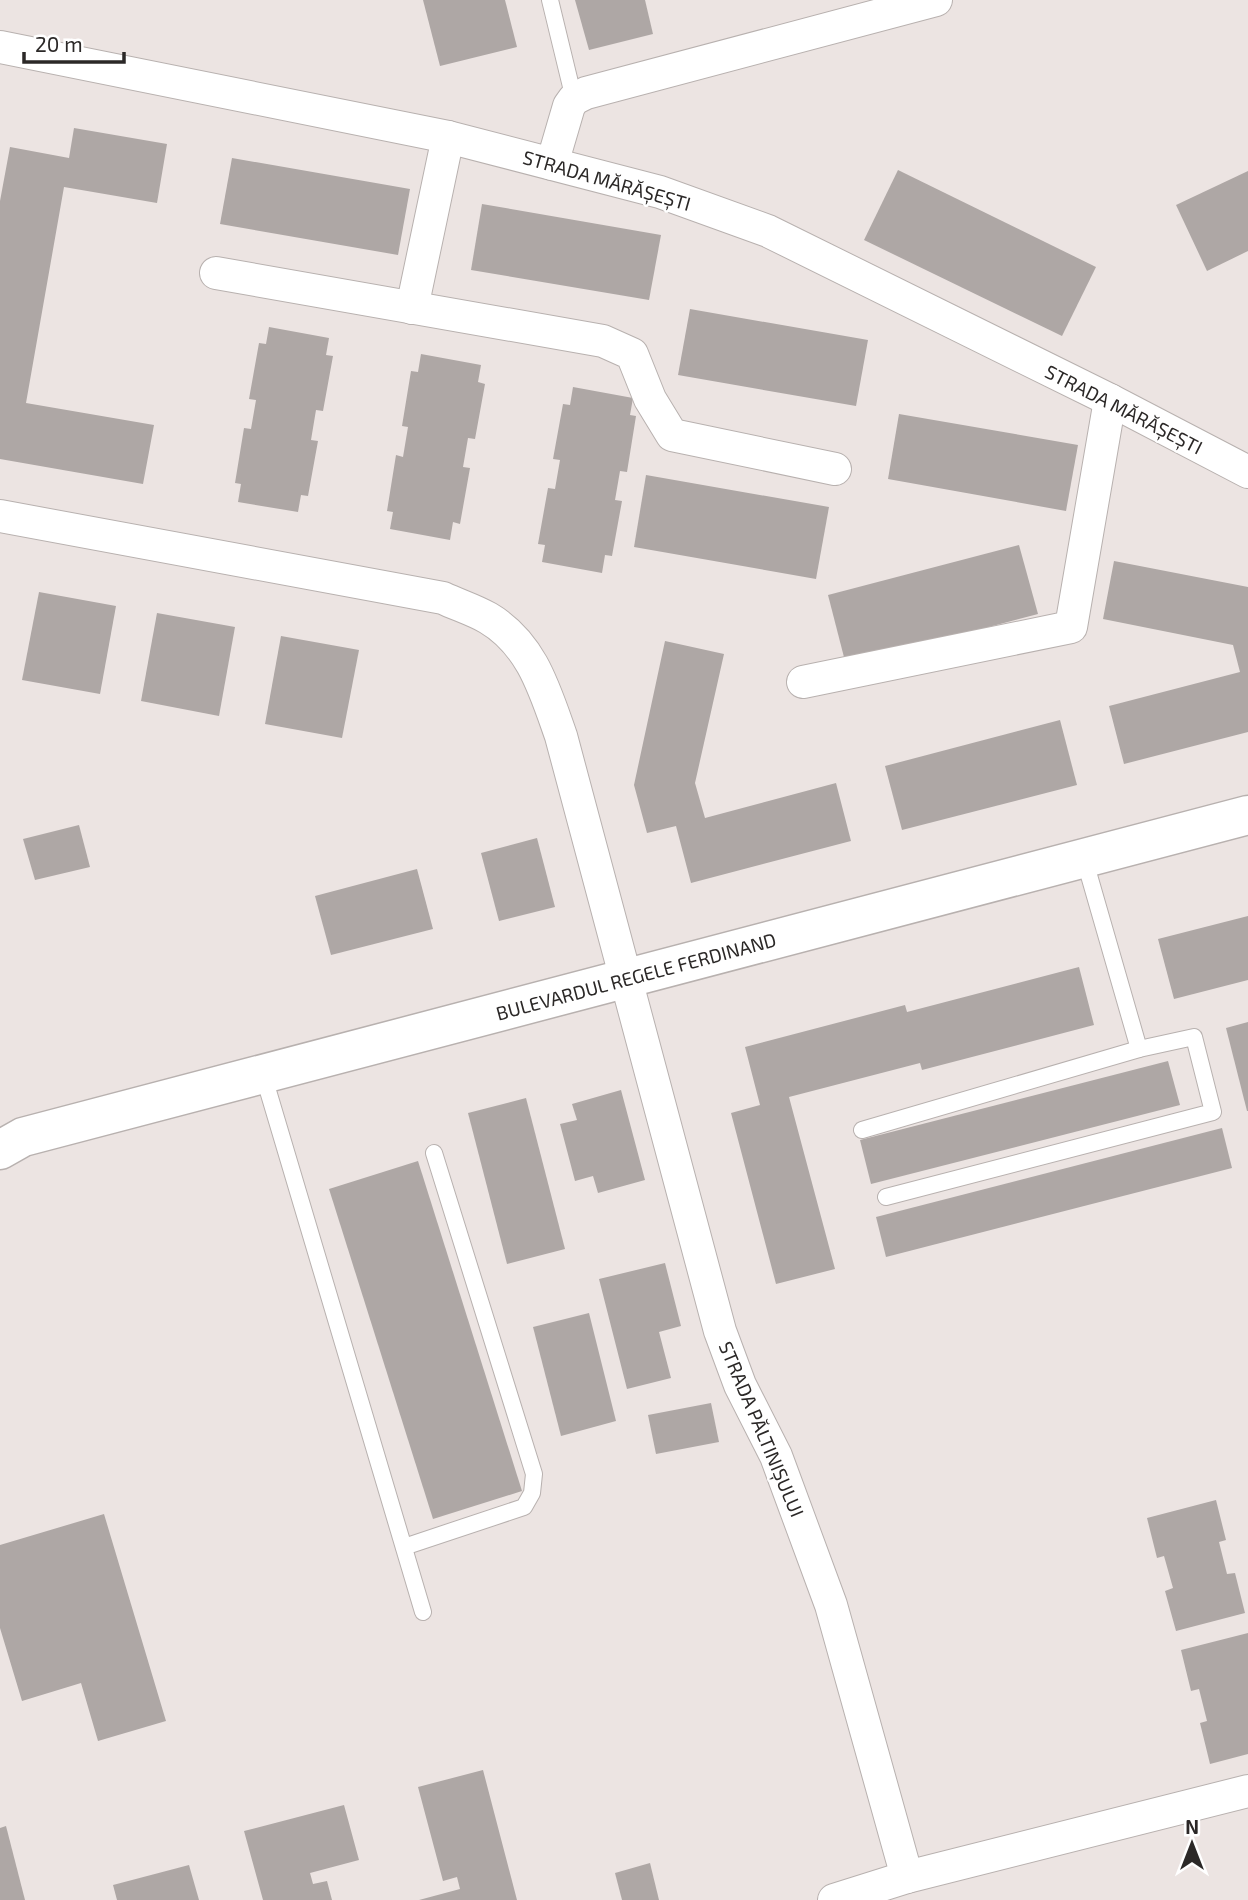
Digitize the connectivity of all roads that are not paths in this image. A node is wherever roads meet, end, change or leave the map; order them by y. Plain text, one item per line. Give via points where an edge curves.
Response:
1 (550, 0) edge
2 (936, 0) edge
3 (0, 47) edge
4 (574, 99) junction
5 (448, 138) junction
6 (552, 164) junction
7 (216, 273) dead end
8 (412, 308) junction
9 (1110, 400) junction
10 (835, 469) dead end
11 (1248, 472) edge
12 (0, 516) edge
13 (803, 682) dead end
14 (1248, 815) edge
15 (1084, 858) junction
16 (626, 979) junction
17 (1139, 1049) junction
18 (263, 1074) junction
19 (862, 1130) dead end
20 (8, 1141) edge
21 (434, 1153) dead end
22 (886, 1197) dead end
23 (404, 1547) junction
24 (423, 1612) dead end
25 (1248, 1791) edge
26 (908, 1877) junction
27 (834, 1900) edge

1 - 4 lane
2 - 4 street
3 - 5 street, STRADA MĂRĂȘEȘTI
4 - 6 street
5 - 6 street, STRADA MĂRĂȘEȘTI
5 - 8 street
6 - 9 street, STRADA MĂRĂȘEȘTI via 660,192 768,231
7 - 8 street
8 - 10 street via 603,341 632,354 650,399 672,435
9 - 11 street, STRADA MĂRĂȘEȘTI
9 - 13 street via 1072,627
12 - 16 street, STRADA PĂLTINIȘULUI via 383,585 443,598 489,619 521,646 538,672 561,736
14 - 15 main road, BULEVARDUL REGELE FERDINAND
15 - 16 main road, BULEVARDUL REGELE FERDINAND
15 - 17 lane
16 - 18 main road, BULEVARDUL REGELE FERDINAND
16 - 26 street, STRADA PĂLTINIȘULUI via 720,1331 740,1385 776,1456 827,1593
17 - 19 lane
17 - 22 lane via 1194,1037 1213,1112
18 - 20 main road, BULEVARDUL REGELE FERDINAND
18 - 23 lane
21 - 23 lane via 534,1474 532,1493 524,1507
23 - 24 lane
25 - 26 street
26 - 27 street

